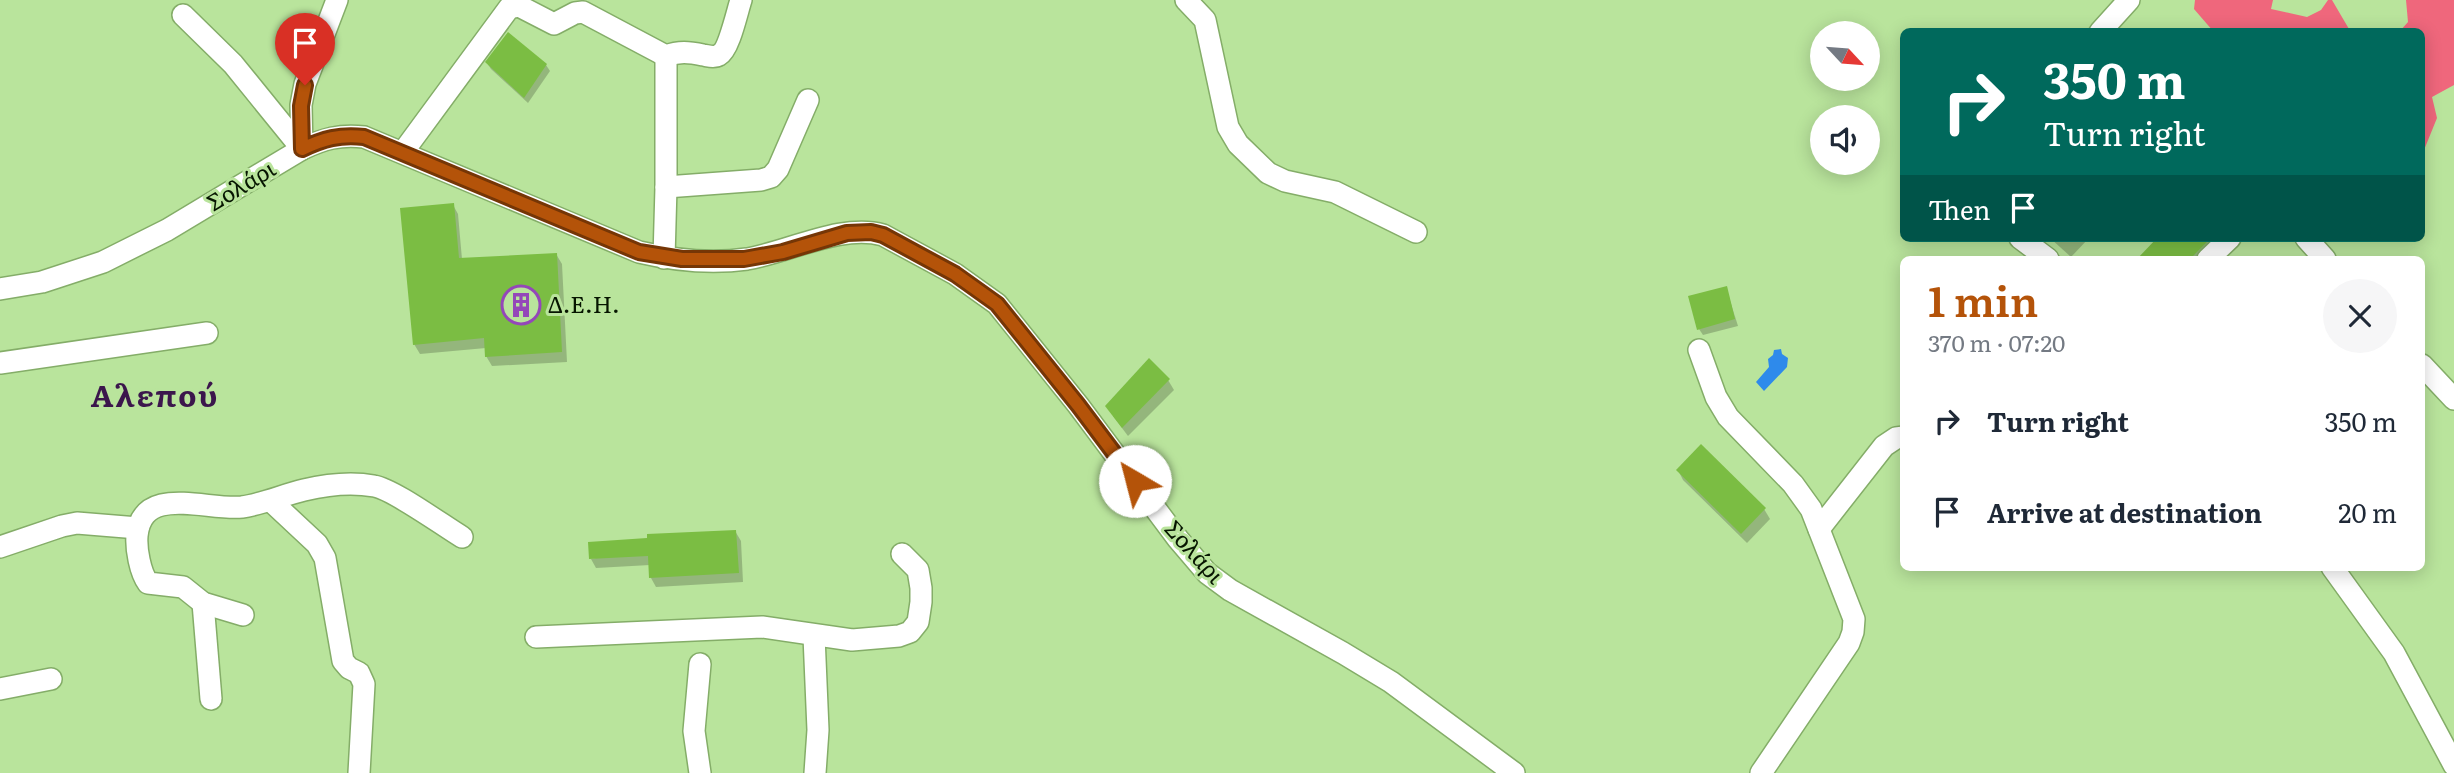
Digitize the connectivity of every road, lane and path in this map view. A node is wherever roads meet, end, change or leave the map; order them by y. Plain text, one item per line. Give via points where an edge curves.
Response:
1 (337, 0) edge
2 (741, 0) edge
3 (1186, 0) edge
4 (2129, 0) edge
5 (183, 15) dead end
6 (2104, 28) edge
7 (666, 56) junction
8 (808, 100) dead end
9 (302, 149) junction
10 (403, 152) junction
11 (666, 187) junction
12 (1416, 232) dead end
13 (2025, 242) edge
14 (2226, 242) edge
15 (2310, 242) edge
16 (2044, 256) edge
17 (2211, 256) edge
18 (2322, 256) edge
19 (664, 258) junction
20 (0, 289) edge
21 (207, 333) dead end
22 (1699, 350) dead end
23 (0, 363) edge
24 (2425, 368) edge
25 (2454, 399) edge
26 (1900, 438) edge
27 (271, 501) junction
28 (138, 528) junction
29 (1819, 529) junction
30 (462, 537) dead end
31 (0, 547) edge
32 (902, 554) dead end
33 (2335, 571) edge
34 (203, 603) junction
35 (243, 615) dead end
36 (814, 636) junction
37 (536, 637) dead end
38 (701, 664) dead end
39 (51, 679) dead end
40 (0, 689) edge
41 (211, 699) dead end
42 (2454, 765) edge
43 (359, 773) edge
44 (700, 773) edge
45 (815, 773) edge
46 (1514, 773) edge
47 (1760, 773) edge

1 - 9 street via 305,85
2 - 7 street via 720,55 677,52
3 - 12 street via 1205,20 1228,127 1238,144 1268,173 1335,192
4 - 6 street
5 - 9 street via 233,64
7 - 10 street via 583,12 550,24 514,6
7 - 11 street
8 - 11 street via 771,177
9 - 10 street, Σολάρι via 346,135
9 - 20 street, Σολάρι via 167,230 103,262 42,282
10 - 19 street, Σολάρι via 639,252
11 - 19 street
13 - 16 street
14 - 17 street
15 - 18 street
19 - 46 street, Σολάρι via 744,259 833,236 871,232 955,274 1009,318 1207,573 1391,682
21 - 23 street
22 - 29 street via 1728,417 1804,497
24 - 25 street
26 - 29 street via 1884,446
27 - 28 street via 240,507 160,506 145,514
27 - 30 street via 305,490 376,486
27 - 43 street via 317,544 325,558 343,661 359,673 364,684
28 - 31 street via 77,523
28 - 34 street via 145,580 151,585 183,587
29 - 47 street via 1851,607 1853,632
32 - 36 street via 918,570 922,588 920,617 910,632 852,640
33 - 42 street via 2394,653
34 - 35 street
34 - 41 street
36 - 37 street via 762,627
36 - 45 street
38 - 44 street via 694,731
39 - 40 street

